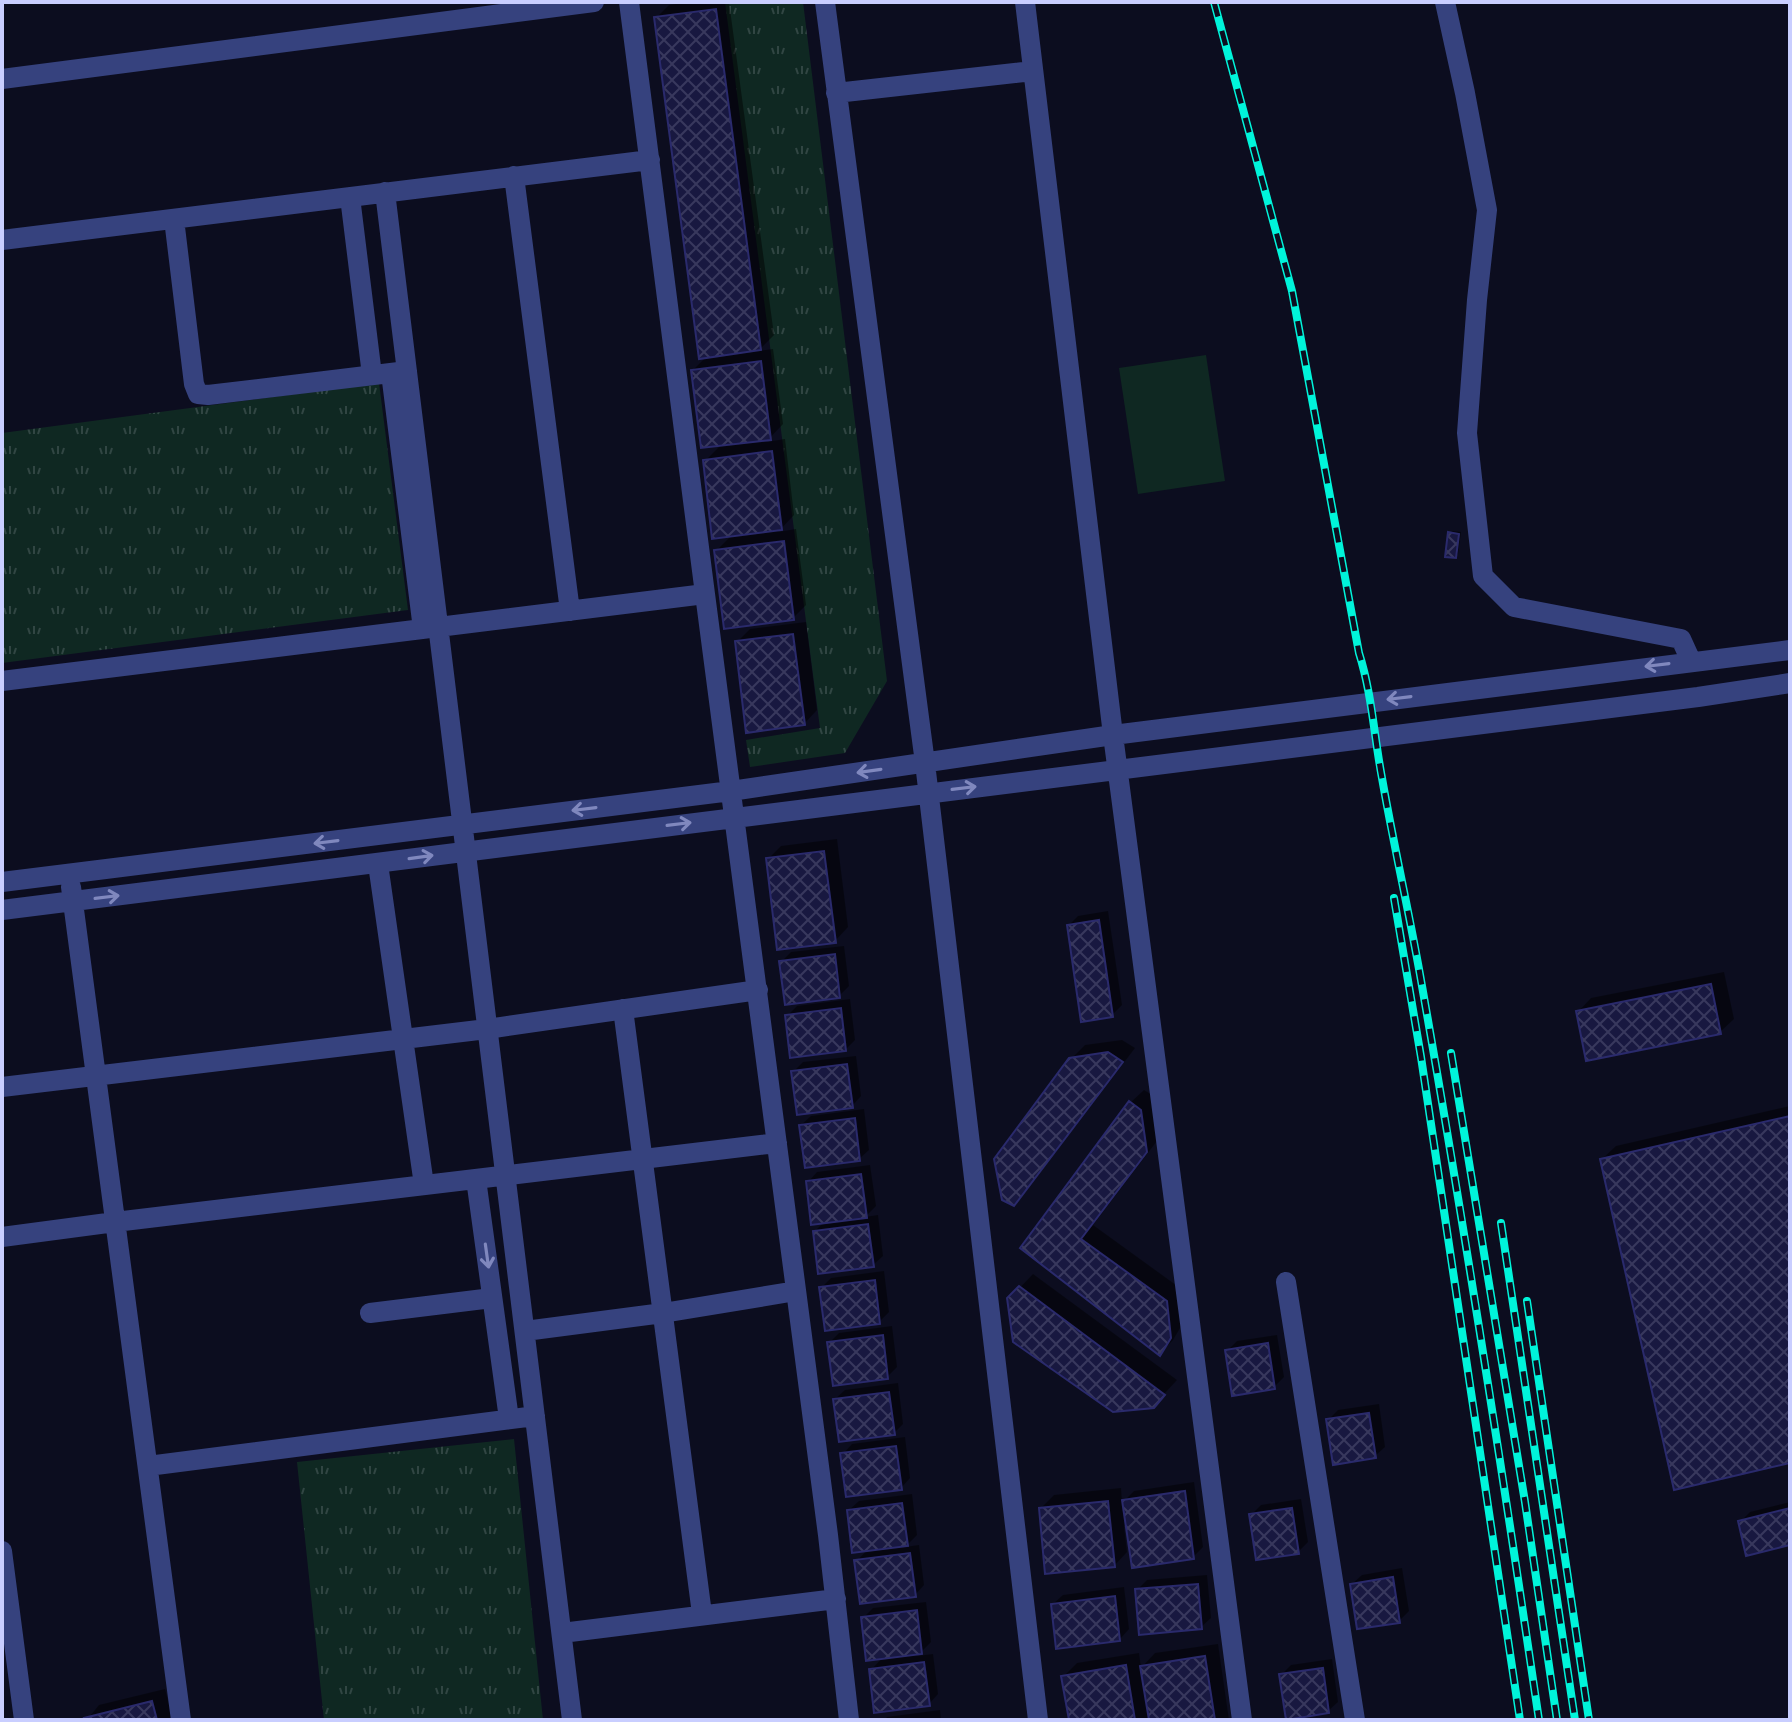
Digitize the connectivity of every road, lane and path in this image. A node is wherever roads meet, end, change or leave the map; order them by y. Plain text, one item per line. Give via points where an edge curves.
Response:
1 (594, 2) edge
2 (629, 2) edge
3 (825, 2) edge
4 (1025, 2) edge
5 (1445, 2) edge
6 (1033, 71) junction
7 (2, 79) edge
8 (836, 93) junction
9 (650, 160) junction
10 (514, 176) junction
11 (385, 192) junction
12 (350, 197) junction
13 (174, 219) junction
14 (2, 240) edge
15 (390, 373) junction
16 (705, 594) junction
17 (570, 611) junction
18 (431, 628) junction
19 (1790, 650) edge
20 (1691, 661) junction
21 (2, 681) edge
22 (1790, 683) edge
23 (1113, 735) junction
24 (925, 763) junction
25 (1118, 769) junction
26 (731, 791) junction
27 (928, 793) junction
28 (735, 818) junction
29 (462, 825) junction
30 (465, 851) junction
31 (379, 871) dead end
32 (69, 874) junction
33 (2, 882) edge
34 (72, 901) junction
35 (2, 910) edge
36 (758, 990) junction
37 (623, 1009) junction
38 (487, 1029) junction
39 (403, 1039) junction
40 (96, 1076) junction
41 (2, 1087) edge
42 (777, 1143) junction
43 (642, 1159) junction
44 (505, 1175) junction
45 (476, 1179) junction
46 (424, 1185) junction
47 (115, 1222) junction
48 (2, 1237) edge
49 (1286, 1282) dead end
50 (796, 1291) junction
51 (492, 1298) junction
52 (370, 1313) dead end
53 (663, 1313) junction
54 (525, 1331) junction
55 (535, 1416) junction
56 (509, 1419) junction
57 (148, 1466) junction
58 (2, 1551) edge
59 (836, 1599) junction
60 (702, 1614) junction
61 (562, 1633) junction
62 (2, 1690) edge
63 (22, 1710) edge
64 (181, 1720) edge
65 (572, 1720) edge
66 (849, 1720) edge
67 (1038, 1720) edge
68 (1242, 1720) edge
69 (1355, 1720) edge

1 - 7 street
2 - 9 street
3 - 8 street
4 - 6 street
5 - 20 street via 1487,210 1467,433 1483,576 1514,607 1681,639
6 - 8 street
6 - 23 street
8 - 24 street
9 - 10 street
9 - 16 street
10 - 11 street
10 - 17 street
11 - 12 street
11 - 15 street
12 - 13 street
12 - 15 street
13 - 14 street
13 - 15 street via 198,394
15 - 18 street
16 - 17 street
16 - 26 street
17 - 18 street
18 - 21 street
18 - 29 street
19 - 20 street
20 -> 23 street
22 - 25 street
23 - 24 street
23 - 25 street
24 -> 26 street
24 - 27 street
27 -> 25 street
25 - 68 street
26 - 28 street
26 -> 29 street
27 - 28 street
27 - 67 street
30 -> 28 street
28 - 36 street
29 - 30 street
29 -> 32 street
34 -> 30 street
30 - 38 street
31 - 39 street
32 - 33 street
32 - 34 street
34 - 35 street
34 - 40 street
36 - 37 street
36 - 42 street
37 - 38 street
37 - 43 street
38 - 39 street
38 - 44 street
39 - 40 street
39 - 46 street
40 - 41 street
40 - 47 street
42 - 43 street
42 - 50 street
43 - 44 street
43 - 53 street
44 - 45 street
44 - 54 street
45 - 46 street
45 -> 51 street
46 - 47 street
47 - 48 street
47 - 57 street
49 - 69 street
50 - 53 street
50 - 59 street
51 - 52 street
51 - 56 street
53 - 54 street
53 - 60 street
54 - 55 street
55 - 56 street
55 - 61 street
56 - 57 street
57 - 64 street
58 - 63 street
59 - 60 street
59 - 66 street
60 - 61 street
61 - 65 street
62 - 63 street

